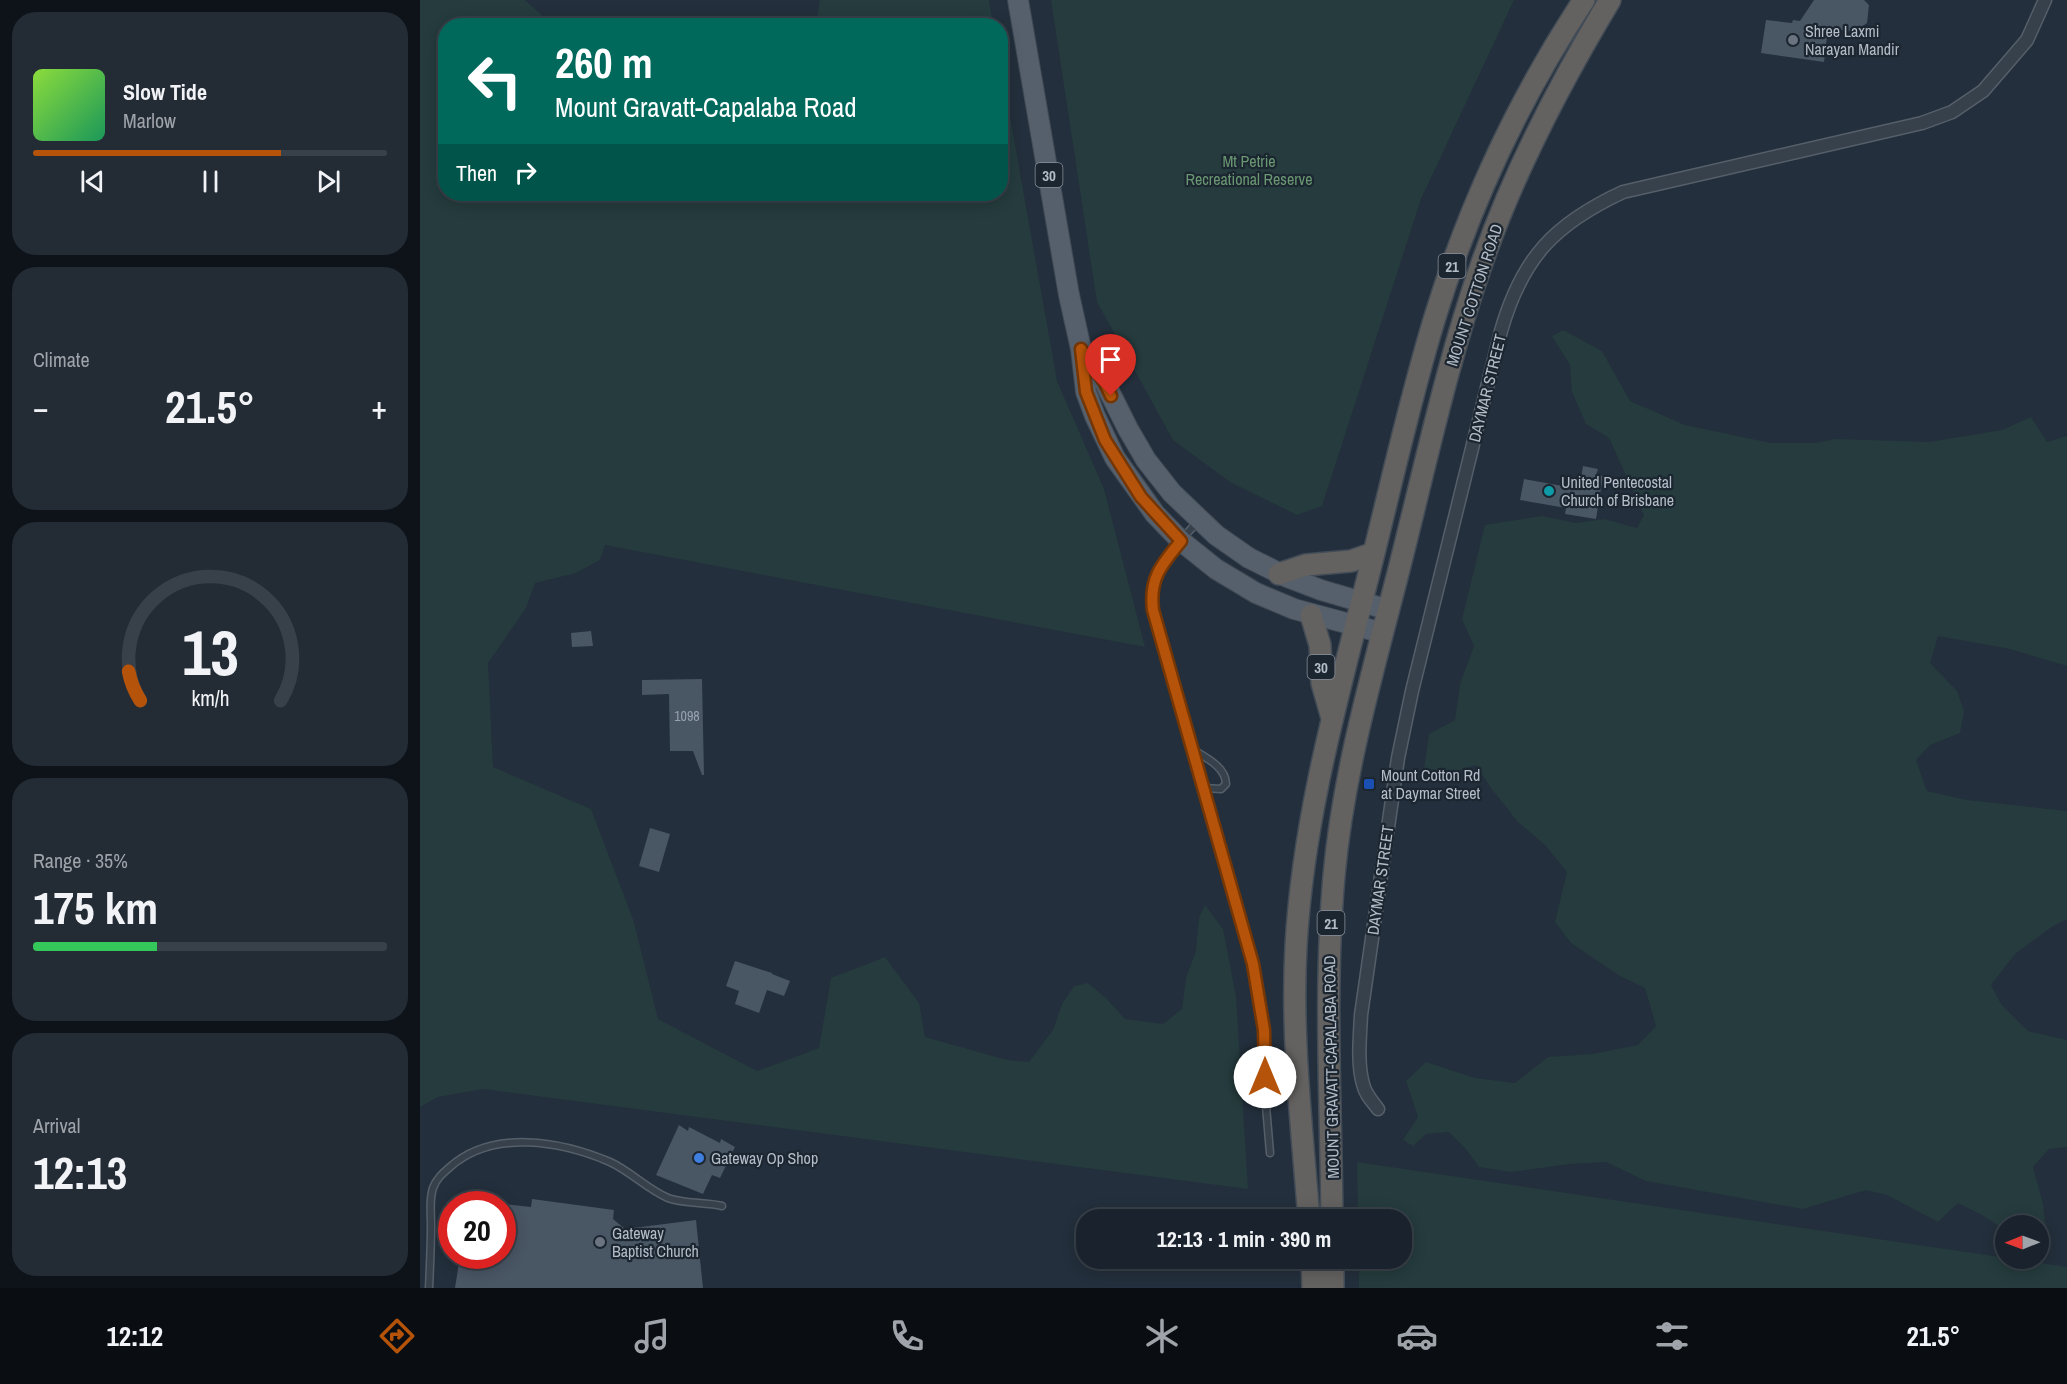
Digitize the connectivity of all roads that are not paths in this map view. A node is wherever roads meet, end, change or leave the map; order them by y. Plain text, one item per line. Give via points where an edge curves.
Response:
1 (1018, 0) edge
2 (1584, 0) edge
3 (1610, 0) edge
4 (2045, 0) edge
5 (1081, 349) junction
6 (1198, 520) junction
7 (1181, 541) junction
8 (1374, 553) junction
9 (1279, 574) junction
10 (1361, 602) junction
11 (1389, 610) junction
12 (1311, 615) junction
13 (1355, 626) junction
14 (1383, 633) junction
15 (1332, 718) junction
16 (1192, 748) junction
17 (1204, 788) junction
18 (1378, 1109) dead end
19 (1270, 1153) dead end
20 (722, 1206) dead end
21 (1308, 1209) edge
22 (1332, 1209) edge
23 (1312, 1269) edge
24 (1333, 1269) edge
25 (429, 1288) edge
26 (1313, 1288) edge
27 (1333, 1288) edge

1 - 5 main road, 30
2 - 8 highway, MOUNT COTTON ROAD / 21 via 1506,138 1463,237 1423,359
3 - 11 highway, MOUNT COTTON ROAD / 21 via 1537,134 1483,261 1449,370
4 - 18 street, DAYMAR STREET via 2027,40 1983,91 1952,112 1922,123 1623,192 1569,222 1543,245 1522,275 1501,331 1398,758 1361,1015 1362,1083
5 - 6 main road, 30 via 1105,383 1146,460
5 - 7 main road, 30 via 1086,392 1105,440 1141,497
6 - 7 lane
6 - 9 main road, 30 via 1233,547
7 - 12 main road, 30 via 1236,582
7 - 16 lane via 1155,578 1152,602
8 - 9 highway
8 - 10 highway, MOUNT COTTON ROAD / 21
9 - 10 main road, 30
10 - 11 main road, 30
10 - 13 highway, MOUNT GRAVATT-CAPALABA ROAD / 21
11 - 14 highway, MOUNT GRAVATT-CAPALABA ROAD / 21
12 - 13 main road, 30
12 - 15 highway, 30
13 - 14 main road
13 - 15 highway, MOUNT GRAVATT-CAPALABA ROAD / 21
14 - 22 highway, MOUNT GRAVATT-CAPALABA ROAD / 21 via 1352,759 1334,872 1329,979
15 - 21 highway, MOUNT GRAVATT-CAPALABA ROAD / 21 via 1304,856 1295,970 1297,1074
16 - 17 lane
16 - 17 lane via 1226,776 1221,789
17 - 19 lane via 1258,987
20 - 25 lane via 668,1198 595,1156 528,1142 496,1143 457,1161 434,1186 430,1205
23 - 26 highway
24 - 27 highway

